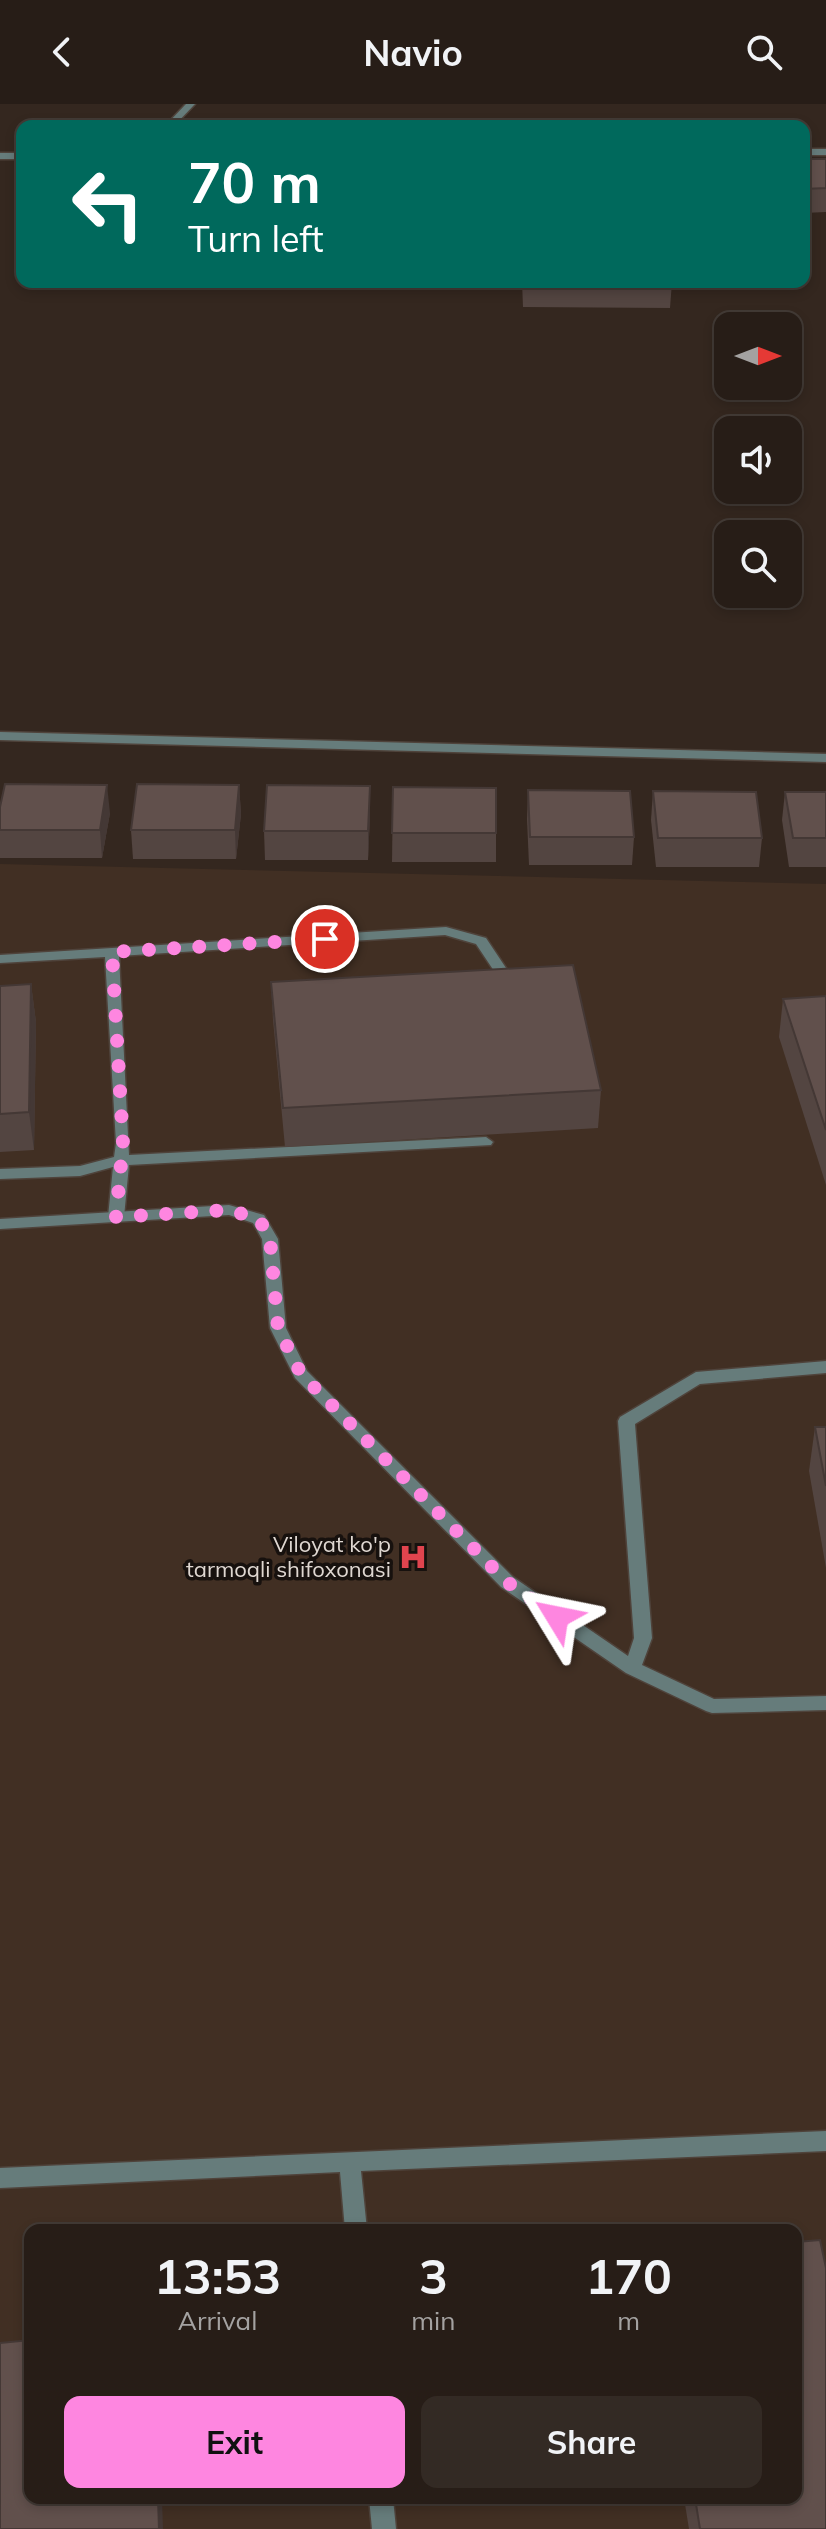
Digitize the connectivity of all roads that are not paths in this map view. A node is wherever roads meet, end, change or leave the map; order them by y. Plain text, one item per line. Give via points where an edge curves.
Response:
1 (191, 104) edge
2 (175, 120) edge
3 (0, 736) edge
4 (826, 758) edge
5 (112, 952) junction
6 (0, 959) edge
7 (509, 983) edge
8 (486, 1142) dead end
9 (121, 1160) junction
10 (0, 1174) edge
11 (116, 1217) junction
12 (0, 1224) edge
13 (826, 1367) edge
14 (632, 1668) junction
15 (826, 1703) edge
16 (826, 2141) edge
17 (349, 2162) junction
18 (0, 2178) edge
19 (355, 2224) edge
20 (382, 2504) edge
21 (384, 2529) edge

1 - 2 street
3 - 4 street
5 - 6 street
5 - 7 street via 446,931 481,941
5 - 9 street
8 - 9 street
9 - 10 street via 80,1171
9 - 11 street
11 - 12 street
11 - 14 street via 229,1210 259,1219 270,1239 278,1328 301,1374 507,1582
13 - 14 street via 696,1378 626,1421 643,1638
14 - 15 street via 712,1706
16 - 17 street
17 - 18 street
17 - 19 street
20 - 21 street

